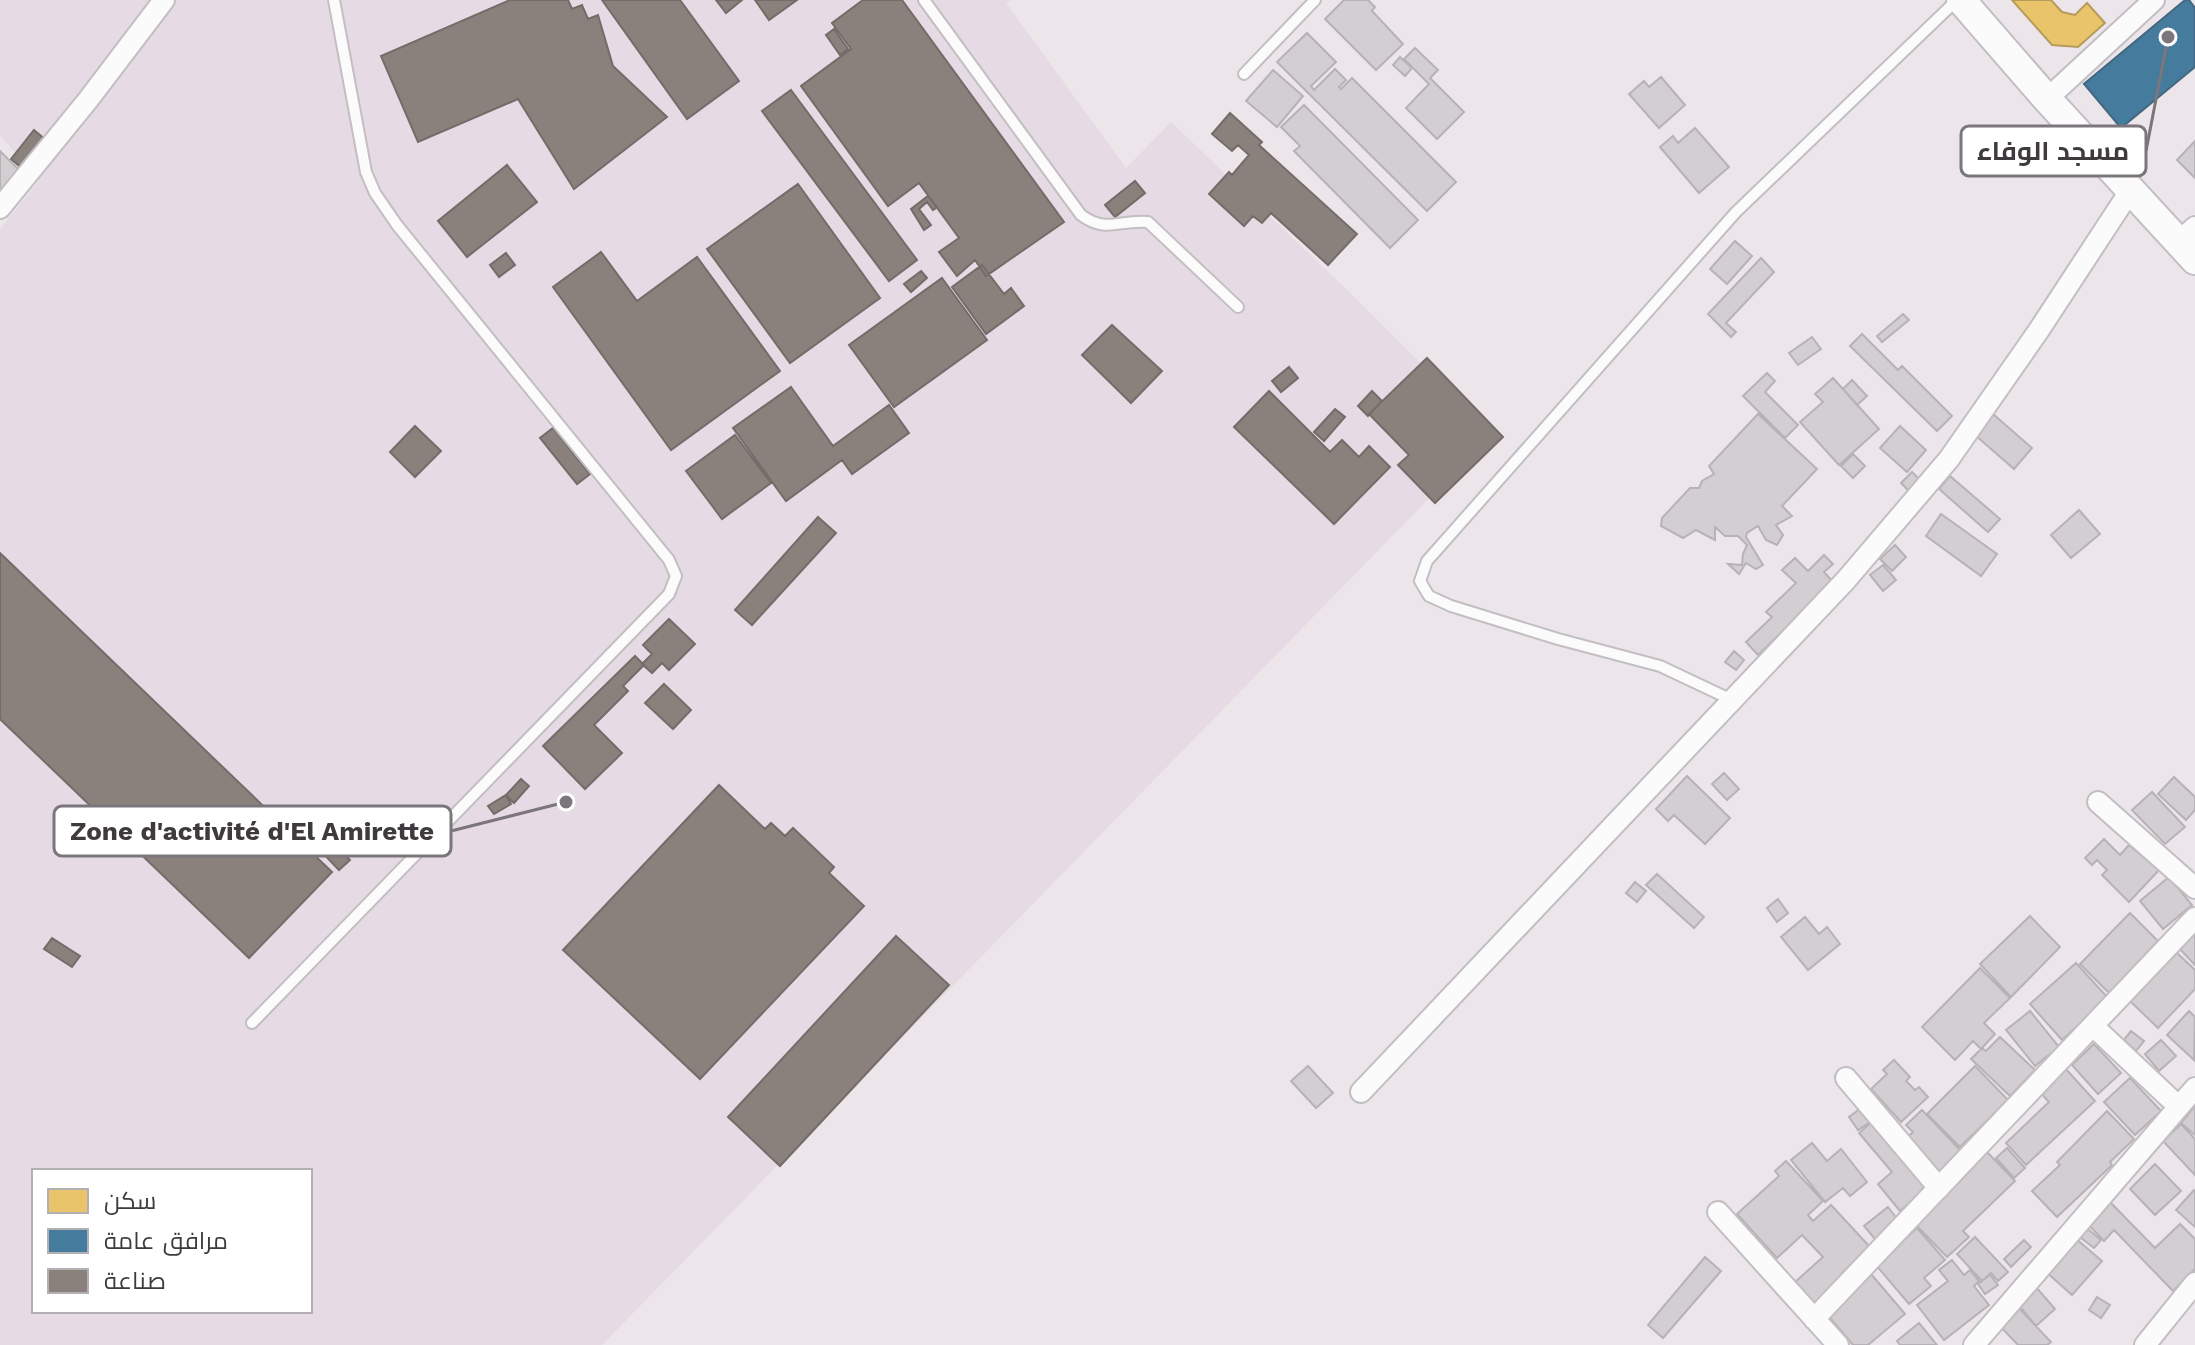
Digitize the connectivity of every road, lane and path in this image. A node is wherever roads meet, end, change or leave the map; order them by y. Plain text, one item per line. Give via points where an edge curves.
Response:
1 (164, 0) edge
2 (334, 0) edge
3 (924, 0) edge
4 (1315, 0) edge
5 (1959, 0) edge
6 (2154, 0) edge
7 (1244, 74) dead end
8 (2047, 99) junction
9 (2130, 191) junction
10 (0, 208) edge
11 (2190, 243) edge
12 (1238, 307) dead end
13 (1732, 700) junction
14 (2098, 802) dead end
15 (2195, 888) edge
16 (2195, 918) edge
17 (252, 1023) dead end
18 (2093, 1026) junction
19 (1846, 1078) dead end
20 (2195, 1088) edge
21 (1361, 1092) dead end
22 (2178, 1106) junction
23 (1939, 1188) junction
24 (1718, 1212) dead end
25 (2195, 1283) edge
26 (1814, 1319) junction
27 (1838, 1345) edge
28 (1974, 1345) edge
29 (2145, 1345) edge

1 - 10 street
2 - 17 lane via 366,172 375,193 669,560 676,576 669,594
3 - 12 lane via 1081,215 1095,225 1148,222
4 - 7 lane
5 - 8 street
5 - 13 lane via 1736,212 1427,561 1420,581 1429,596 1451,606 1660,666
6 - 8 street
8 - 9 street
9 - 11 street
9 - 13 street via 1949,459 1846,580
13 - 21 street
14 - 15 street
16 - 18 street
18 - 22 street
18 - 23 street
19 - 23 street
20 - 22 street
22 - 28 street
23 - 26 street
24 - 26 street
25 - 29 street
26 - 27 street

